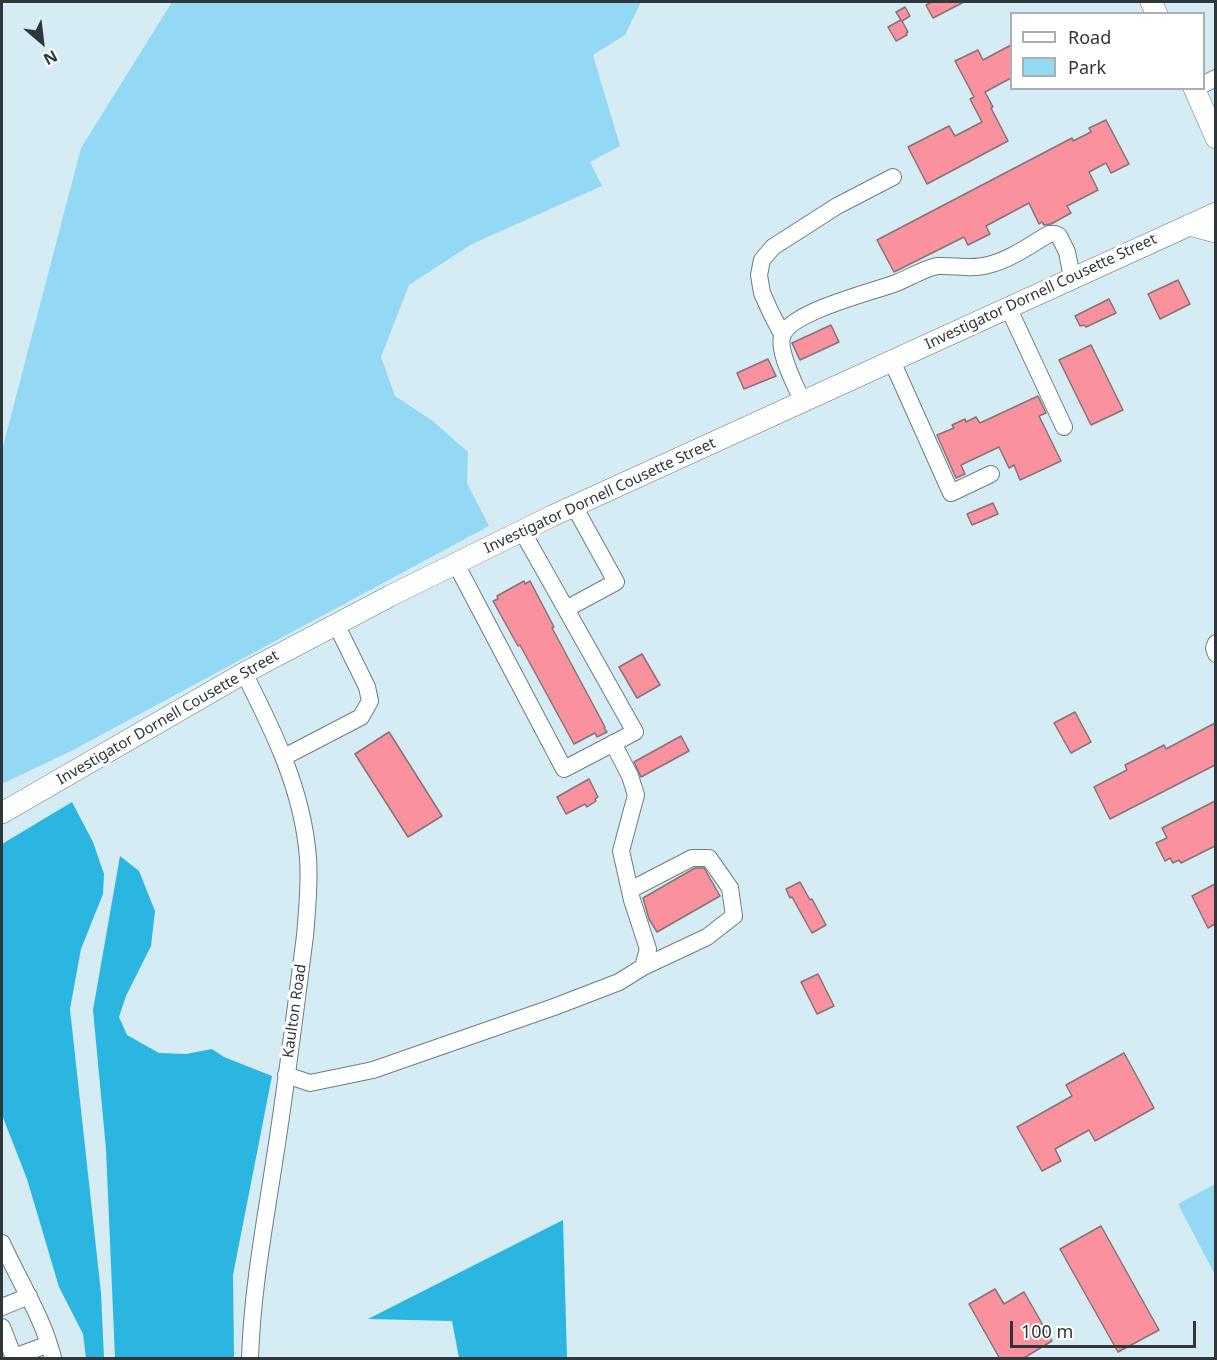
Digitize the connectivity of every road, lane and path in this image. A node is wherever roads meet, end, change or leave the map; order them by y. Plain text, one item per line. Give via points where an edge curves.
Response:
1 (1195, 90) edge
2 (1215, 138) edge
3 (894, 177) dead end
4 (1215, 196) edge
5 (1205, 222) edge
6 (1072, 278) junction
7 (1008, 307) junction
8 (782, 334) junction
9 (891, 361) junction
10 (802, 402) junction
11 (1064, 426) dead end
12 (991, 474) dead end
13 (574, 507) junction
14 (522, 531) junction
15 (456, 564) junction
16 (566, 609) junction
17 (336, 624) junction
18 (1215, 643) edge
19 (1215, 654) edge
20 (244, 673) junction
21 (613, 743) junction
22 (284, 757) junction
23 (2, 813) edge
24 (630, 890) junction
25 (643, 967) junction
26 (286, 1075) junction
27 (2, 1243) edge
28 (6, 1262) edge
29 (29, 1296) junction
30 (2, 1307) edge
31 (2, 1327) edge
32 (51, 1351) edge
33 (250, 1359) edge

1 - 2 main road
3 - 8 street via 837,206 773,247 762,260 762,292
4 - 5 main road
5 - 6 main road, Investigator Dornell Cousette Street
6 - 7 main road, Investigator Dornell Cousette Street
6 - 8 street via 1059,236 1049,234 987,266 936,266 822,308 793,323
7 - 9 main road, Investigator Dornell Cousette Street
7 - 11 street
8 - 10 street via 781,349
9 - 10 main road, Investigator Dornell Cousette Street
9 - 12 street via 951,493
10 - 13 main road, Investigator Dornell Cousette Street
13 - 14 main road, Investigator Dornell Cousette Street
13 - 16 street via 616,582
14 - 15 main road, Investigator Dornell Cousette Street
14 - 16 street
15 - 17 main road, Investigator Dornell Cousette Street
15 - 21 street via 564,768
16 - 21 street via 635,732
17 - 20 main road, Investigator Dornell Cousette Street
17 - 22 street via 370,701 361,717
18 - 19 street
20 - 22 street, Kaulton Road
20 - 23 main road, Investigator Dornell Cousette Street
21 - 24 street via 636,795 621,851
22 - 26 street, Kaulton Road via 302,815 308,861 305,936
24 - 25 street via 648,949
24 - 25 street via 692,858 709,858 730,888 734,916 708,937
25 - 26 street via 620,981 554,1007 372,1070 310,1083
26 - 33 street, Kaulton Road via 256,1278
27 - 28 street
28 - 29 street
29 - 30 street
29 - 32 street
31 - 32 street via 13,1355

